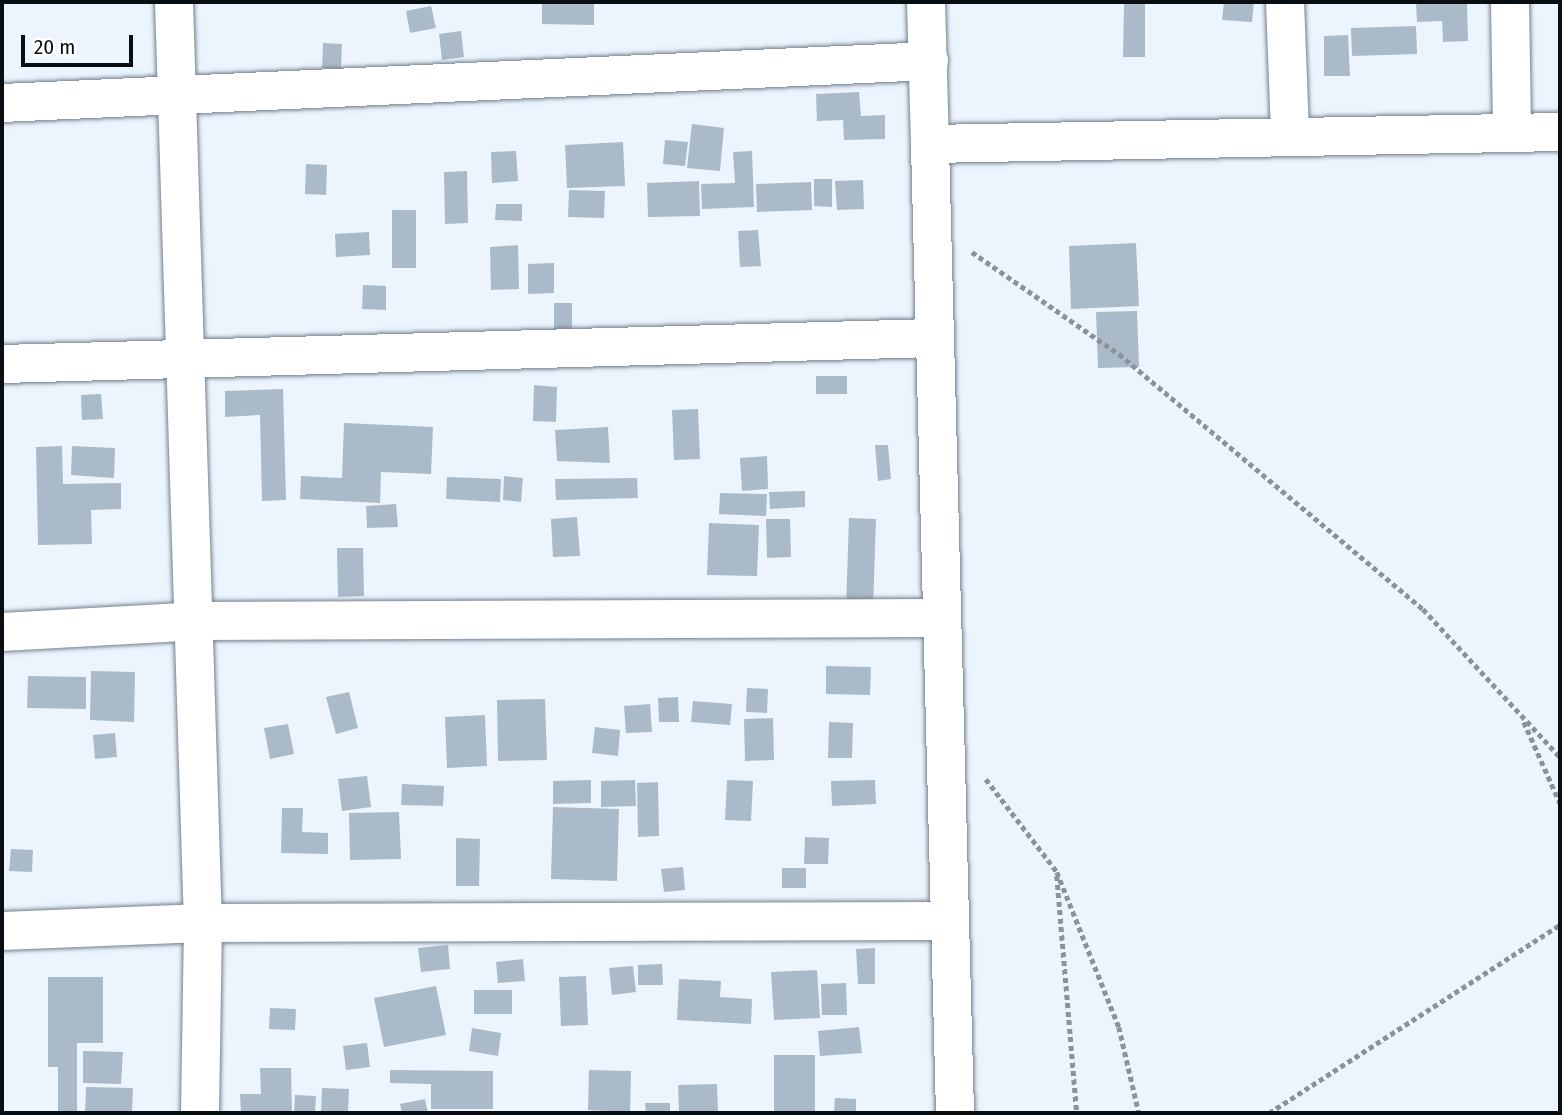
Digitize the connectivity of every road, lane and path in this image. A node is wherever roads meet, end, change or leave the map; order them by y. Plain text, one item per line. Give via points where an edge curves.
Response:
1 (174, 2) edge
2 (926, 2) edge
3 (1285, 2) edge
4 (1510, 2) edge
5 (929, 61) junction
6 (174, 90) junction
7 (2, 103) edge
8 (1560, 132) edge
9 (1512, 133) junction
10 (1290, 135) junction
11 (930, 144) junction
12 (928, 221) junction
13 (932, 338) junction
14 (186, 355) junction
15 (2, 363) edge
16 (940, 618) junction
17 (196, 621) junction
18 (2, 632) edge
19 (1522, 718) junction
20 (1560, 757) edge
21 (983, 776) dead end
22 (1560, 803) edge
23 (1057, 872) junction
24 (947, 921) junction
25 (203, 923) junction
26 (1560, 925) edge
27 (2, 931) edge
28 (201, 1113) edge
29 (955, 1113) edge
30 (1077, 1113) edge
31 (1139, 1113) edge
32 (1269, 1113) edge

1 - 6 street
2 - 5 street
3 - 10 street
4 - 9 street
5 - 6 street
5 - 11 street
6 - 7 street
6 - 14 street
8 - 9 street
9 - 10 street
10 - 11 street
11 - 12 street
12 - 13 street
12 - 19 path via 1119,354 1402,591
13 - 14 street
13 - 16 street
14 - 15 street
14 - 17 street
16 - 17 street
16 - 24 street
17 - 18 street
17 - 25 street
19 - 20 path
19 - 22 path
21 - 23 path
23 - 30 path
23 - 31 path via 1119,1027
24 - 25 street
24 - 29 street
25 - 27 street
25 - 28 street
26 - 32 path

